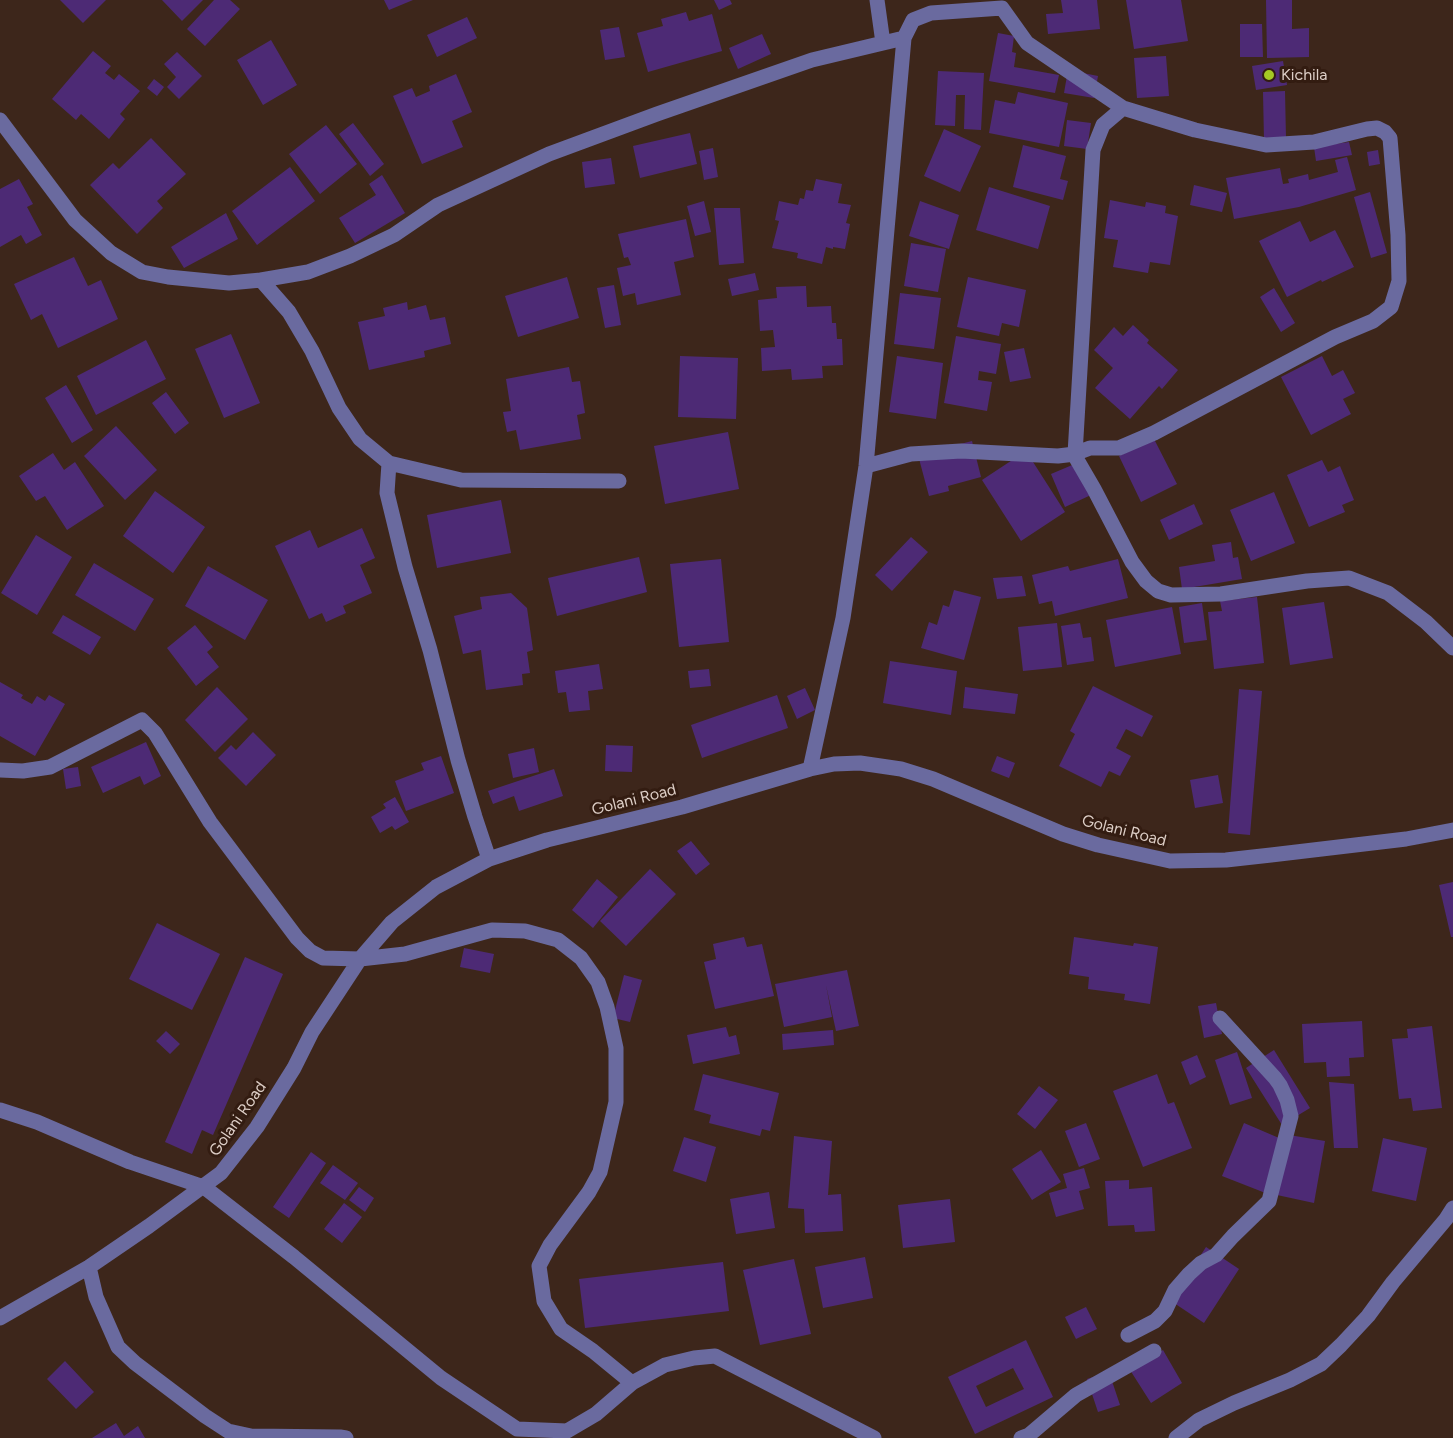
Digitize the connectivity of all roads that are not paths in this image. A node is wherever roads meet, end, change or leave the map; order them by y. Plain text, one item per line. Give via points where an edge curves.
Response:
1 (877, 0) edge
2 (1008, 4) edge
3 (904, 38) junction
4 (883, 44) junction
5 (1123, 108) junction
6 (0, 120) edge
7 (261, 280) junction
8 (1076, 454) junction
9 (389, 463) junction
10 (866, 466) junction
11 (619, 481) dead end
12 (1453, 648) edge
13 (810, 769) junction
14 (0, 770) edge
15 (1453, 830) edge
16 (489, 859) junction
17 (360, 959) junction
18 (1220, 1018) dead end
19 (0, 1110) edge
20 (204, 1186) junction
21 (1453, 1208) edge
22 (89, 1267) junction
23 (0, 1318) edge
24 (1128, 1335) dead end
25 (1154, 1352) dead end
26 (632, 1383) junction
27 (346, 1438) edge
28 (874, 1438) edge
29 (1021, 1438) edge
30 (1176, 1438) edge

1 - 4 street
2 - 3 street via 931,13 913,20
2 - 5 street via 1027,43
3 - 4 street
3 - 10 street
4 - 7 street via 812,60 549,154 438,206 394,235 350,256 308,272
5 - 8 street via 1103,125 1093,150
5 - 8 street via 1195,130 1266,145 1314,142 1367,129 1385,132 1390,138 1392,156 1399,281 1391,307 1373,321 1335,337 1154,433 1119,448 1090,448
6 - 7 street via 75,220 111,252 142,272 229,283
7 - 9 street via 289,312 339,408 360,439
8 - 10 street via 911,454
8 - 12 street via 1132,562 1158,591 1171,595 1221,594 1349,578 1388,593
9 - 11 street via 461,480
9 - 16 street via 387,493 405,567 474,818
10 - 13 street via 843,618
13 - 15 street, Golani Road via 860,763 901,769 1064,834 1170,861 1226,860
13 - 16 street, Golani Road
14 - 17 street via 50,767 142,720 155,733 210,822 297,938 323,958
16 - 17 street, Golani Road via 436,886 392,922
17 - 20 street, Golani Road via 257,1127 221,1173
17 - 26 street via 405,954 492,930 525,931 558,940 581,958 597,982 616,1048 616,1102 600,1172 539,1266 544,1301 561,1329
18 - 24 street via 1275,1078 1287,1100 1291,1116 1269,1201 1216,1255 1189,1274 1155,1321
19 - 20 street via 130,1162
20 - 22 street, Golani Road
20 - 26 street via 441,1378 517,1429 567,1431 596,1414
21 - 30 street via 1368,1316 1320,1364 1234,1402
22 - 23 street, Golani Road
22 - 27 street via 96,1297 118,1347 228,1431 251,1436
25 - 29 street via 1076,1395
26 - 28 street via 665,1365 715,1356

